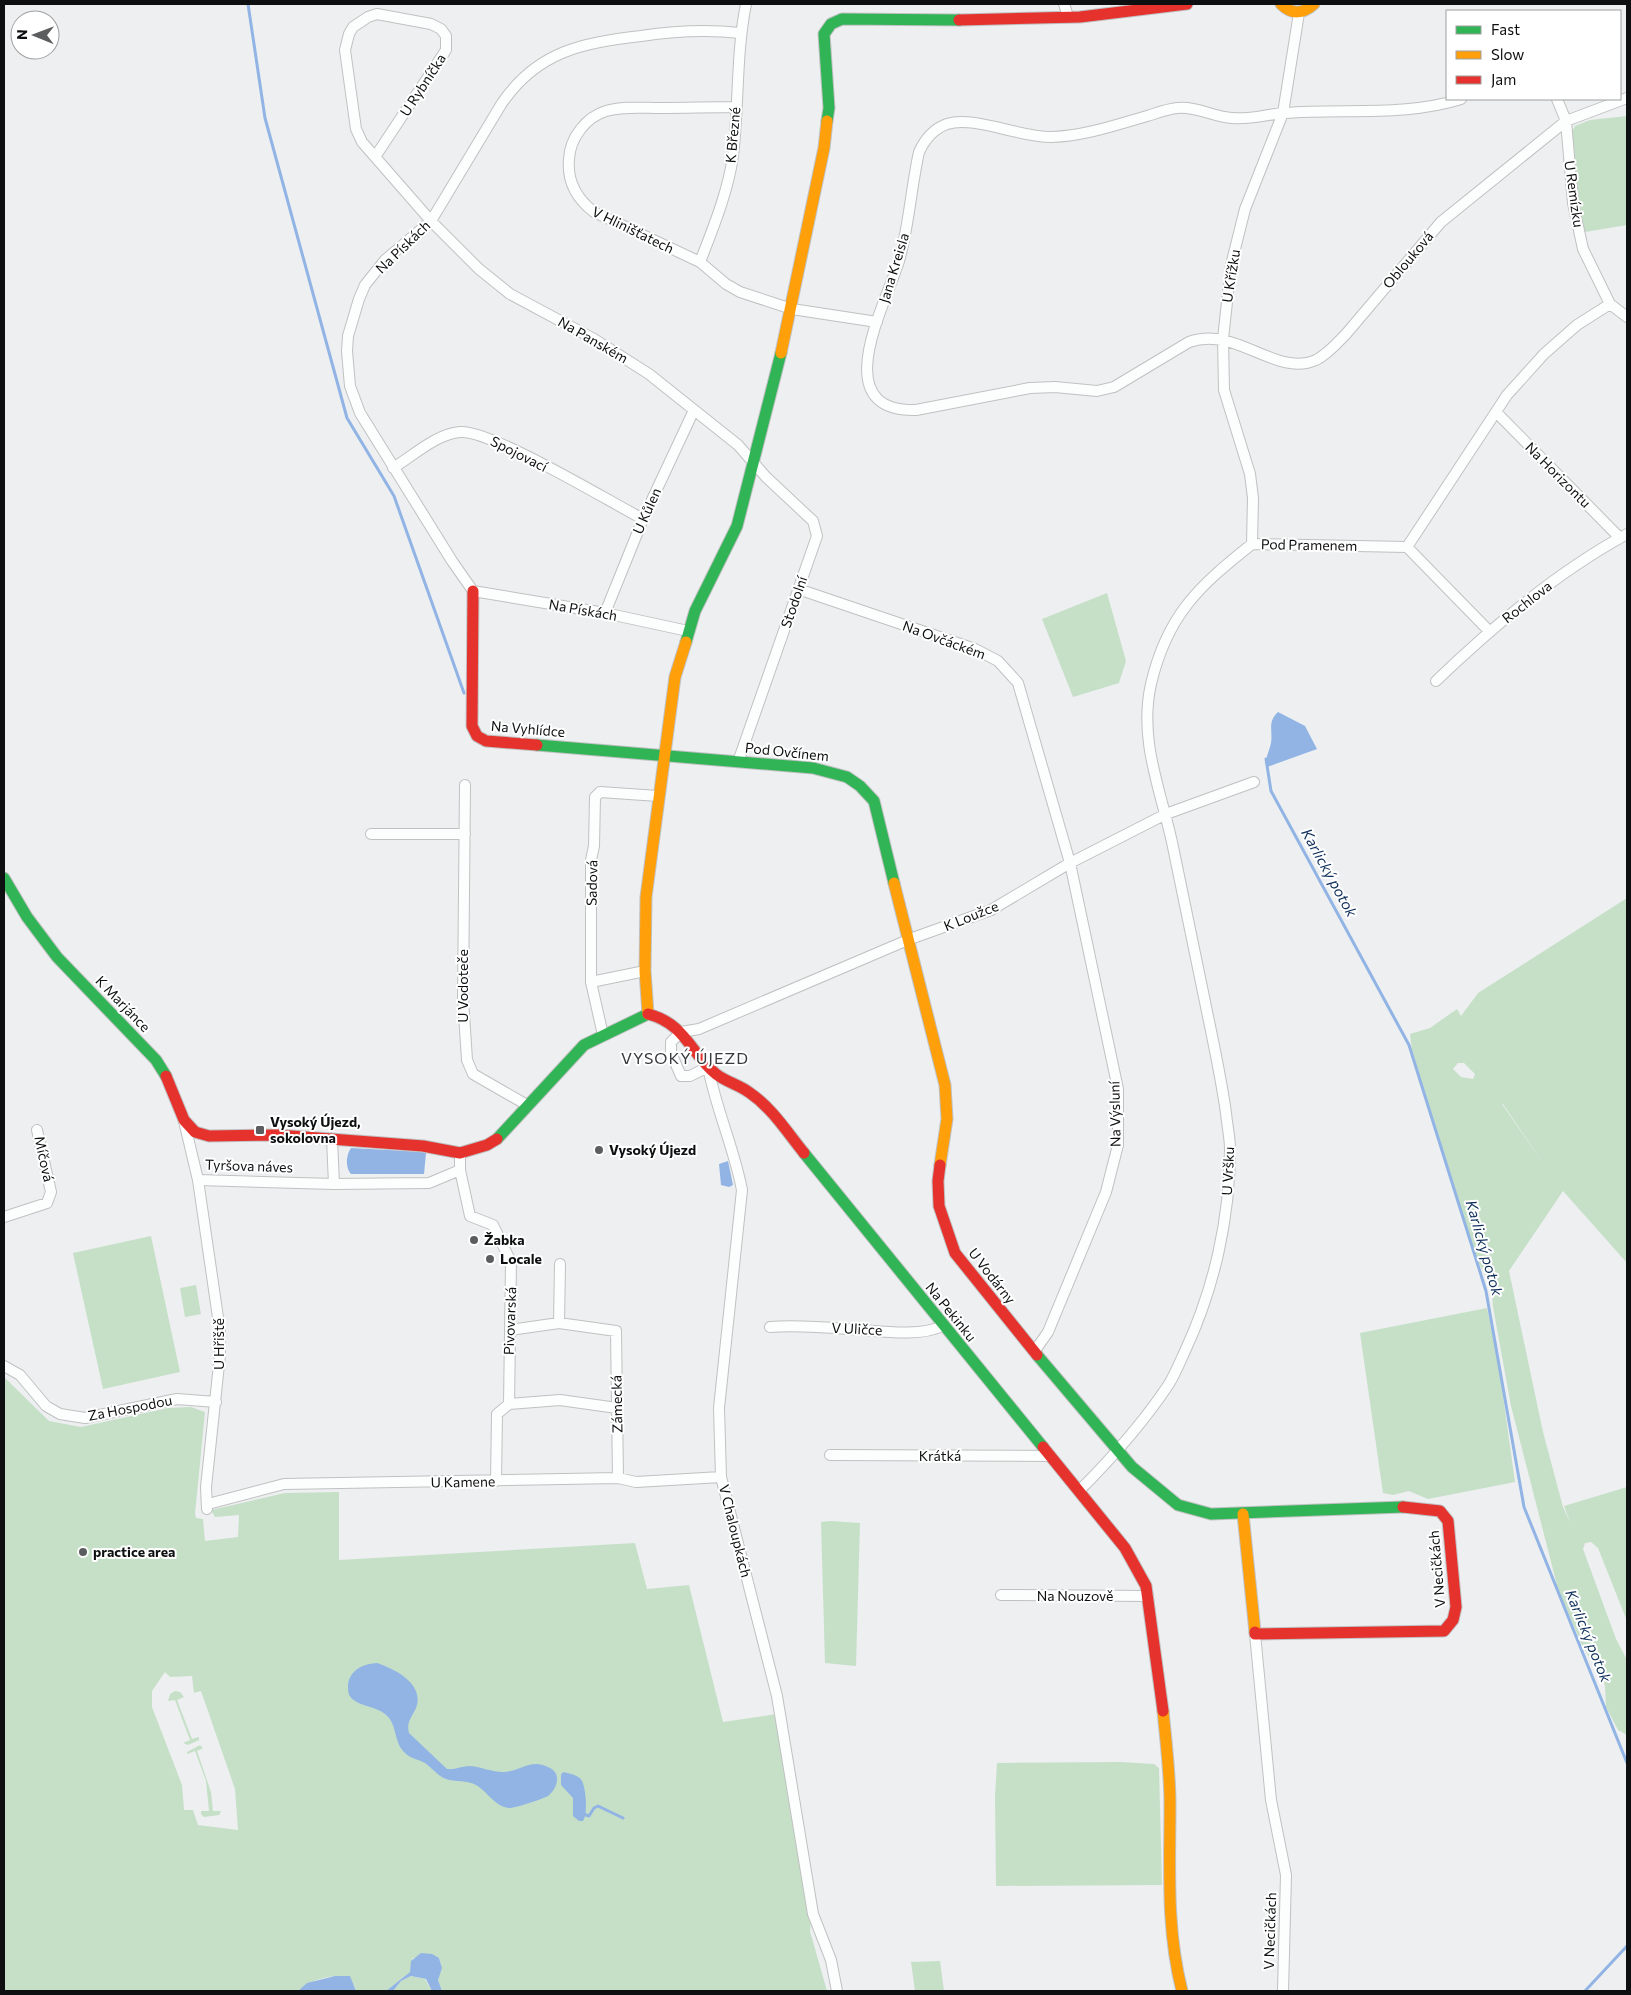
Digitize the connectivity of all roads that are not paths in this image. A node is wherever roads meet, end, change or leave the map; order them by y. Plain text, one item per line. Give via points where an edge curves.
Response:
1 (746, 4) edge
2 (1064, 4) edge
3 (1187, 4) edge
4 (1281, 4) edge
5 (1314, 4) edge
6 (1299, 13) junction
7 (1068, 16) junction
8 (740, 32) junction
9 (1627, 98) edge
10 (1456, 100) edge
11 (1556, 100) edge
12 (736, 107) junction
13 (1283, 112) junction
14 (1566, 121) junction
15 (375, 157) junction
16 (431, 221) junction
17 (700, 262) junction
18 (1610, 304) junction
19 (792, 309) junction
20 (1627, 317) edge
21 (877, 322) junction
22 (1222, 339) junction
23 (694, 410) junction
24 (1496, 412) junction
25 (753, 463) junction
26 (393, 468) junction
27 (643, 519) junction
28 (1624, 536) edge
29 (1252, 544) junction
30 (1406, 547) junction
31 (798, 589) junction
32 (473, 591) junction
33 (606, 613) junction
34 (688, 631) junction
35 (1490, 632) junction
36 (1436, 681) dead end
37 (664, 755) junction
38 (738, 762) junction
39 (1254, 782) dead end
40 (466, 784) dead end
41 (658, 796) junction
42 (1166, 814) junction
43 (371, 834) dead end
44 (465, 834) junction
45 (1070, 863) junction
46 (4, 878) edge
47 (910, 939) junction
48 (646, 971) junction
49 (591, 982) junction
50 (648, 1014) junction
51 (681, 1032) junction
52 (603, 1034) junction
53 (708, 1067) junction
54 (527, 1105) junction
55 (184, 1120) junction
56 (37, 1130) dead end
57 (332, 1139) junction
58 (460, 1153) junction
59 (460, 1170) junction
60 (198, 1180) junction
61 (334, 1184) junction
62 (4, 1217) edge
63 (560, 1264) dead end
64 (559, 1323) junction
65 (942, 1326) junction
66 (770, 1327) dead end
67 (510, 1330) junction
68 (1034, 1352) junction
69 (4, 1366) edge
70 (216, 1402) junction
71 (509, 1404) junction
72 (617, 1408) junction
73 (1119, 1451) junction
74 (830, 1455) dead end
75 (1050, 1456) junction
76 (721, 1477) junction
77 (618, 1478) junction
78 (496, 1481) junction
79 (1079, 1491) junction
80 (208, 1507) joint
81 (1243, 1514) junction
82 (1001, 1595) dead end
83 (1148, 1596) junction
84 (1255, 1634) junction
85 (837, 1991) edge
86 (1182, 1991) edge
87 (1283, 1991) edge

1 - 8 street, K Březné
2 - 7 street
3 - 7 street via 1080,18
4 - 6 street via 1289,11
5 - 6 street
6 - 13 street, U Křížku
7 - 19 street via 957,20 860,18 842,19 831,24 824,34 823,45 829,108 824,148
8 - 12 street, K Březné
8 - 16 street, Na Pískách via 686,30 615,39 578,46 536,66 512,88
9 - 14 street
10 - 13 street via 1416,108
11 - 14 street
12 - 17 street, K Březné via 729,177
12 - 17 street, V Hlinišťatech via 604,111 586,124 572,144 569,174 572,187 585,205
13 - 21 street, Jana Kreisla via 1257,118 1230,118 1177,108 1088,132 1051,137 1035,137 962,122 948,124 932,132 918,152 901,254
13 - 22 street, U Křížku via 1244,210 1231,265
14 - 18 street, U Remízku via 1573,203 1583,249
14 - 22 street, Oblouková via 1441,222 1346,334 1316,360 1282,362
15 - 15 street, U Rybníčka via 356,129 345,50 349,34 359,21 377,14 431,24 446,36 446,50
15 - 16 street, U Rybníčka
16 - 23 street, Na Panském via 479,269 510,294 594,339 649,374
16 - 26 street, Na Pískách via 399,246 375,272 359,300 348,336 347,368 354,401
17 - 19 street, V Hlinišťatech via 726,284
18 - 20 street, U Remízku
18 - 24 street via 1544,354
19 - 21 street, V Hlinišťatech
19 - 25 street
21 - 22 street, Jana Kreisla via 867,359 869,387 879,401 898,410 916,410 1030,388 1098,391 1114,386 1189,342 1202,337
22 - 29 street, U Křížku via 1224,390 1251,482
23 - 25 street, Na Panském via 738,444
23 - 27 street, U Kůlen
24 - 28 street, Na Horizontu
24 - 30 street
25 - 31 street, Stodolní via 817,528 818,536
25 - 34 street via 737,526
26 - 27 street, Spojovací via 445,436 472,433 493,440
26 - 32 street, Na Pískách
27 - 33 street, U Kůlen
28 - 35 street, Rochlova via 1580,562
29 - 30 street, Pod Pramenem
29 - 42 street, Pod Pramenem via 1197,591 1174,624 1159,658 1147,715 1148,744
30 - 35 street
31 - 38 street, Stodolní
31 - 45 street, Na Ovčáckém via 975,648 998,661 1018,683
32 - 33 street, Na Pískách
32 - 37 street, Na Vyhlídce via 472,726 477,736 486,741
33 - 34 street, Na Pískách
34 - 37 street via 675,677
35 - 36 street, Rochlova
37 - 38 street, Pod Ovčínem
37 - 41 street
38 - 47 street, Pod Ovčínem via 846,774 861,784 874,801
39 - 42 street, K Loužce
40 - 44 street, U Vodoteče
41 - 48 street via 646,897
41 - 49 street, Sadová via 600,792 595,796
42 - 45 street, K Loužce
42 - 73 street, U Vršku via 1220,1073 1230,1148 1224,1220 1215,1269 1195,1330 1170,1382
43 - 44 street
44 - 54 street, U Vodoteče via 462,999 467,1060 473,1074
45 - 47 street, K Loužce via 991,910
45 - 68 street, Na Výsluní via 1118,1089 1118,1145 1106,1192 1048,1332
46 - 55 street, K Marjánce via 27,917 57,957 156,1060 170,1083
47 - 51 street, K Loužce via 699,1029
47 - 68 street, U Vodárny via 945,1085 947,1119 938,1181 939,1206 947,1233 955,1253
48 - 49 street
48 - 50 street
49 - 52 street, Sadová
50 - 51 street, Na Pekinku via 659,1017
50 - 52 street, Tyršova náves
51 - 53 street, Na Pekinku
51 - 53 street via 672,1042 671,1052 681,1076 690,1076
52 - 54 street, Tyršova náves via 574,1053
53 - 65 street, Na Pekinku via 750,1092 766,1106
53 - 76 street, V Chaloupkách via 713,1096 742,1190 719,1408
54 - 58 street, Tyršova náves via 498,1138
55 - 57 street, Tyršova náves via 195,1132 209,1136 278,1135
55 - 60 street, Tyršova náves
56 - 62 street, Míčová via 51,1192 47,1203
57 - 58 street, Tyršova náves via 423,1146
57 - 61 street
58 - 59 street
59 - 61 street, Tyršova náves via 429,1183
59 - 67 street, Pivovarská via 470,1216 493,1225 511,1262
60 - 61 street, Tyršova náves
60 - 70 street, U Hřiště via 220,1323
63 - 64 street
64 - 67 street
64 - 72 street, Zámecká via 616,1331
65 - 66 street, V Uličce via 932,1331 898,1332
65 - 75 street, Na Pekinku
67 - 71 street, Pivovarská
68 - 73 street, U Vodárny
69 - 70 street, Za Hospodou via 20,1375 46,1406 60,1414 85,1418 177,1399
70 - 80 street, U Hřiště via 206,1487
71 - 72 street via 560,1400
71 - 78 street via 497,1414
72 - 77 street, Zámecká
73 - 79 street, U Vršku
73 - 81 street, U Vodárny via 1132,1467 1178,1504 1211,1514
74 - 75 street, Krátká
75 - 79 street, Na Pekinku
76 - 77 street, U Kamene via 636,1482
76 - 85 street, V Chaloupkách via 777,1696 813,1914 831,1960
77 - 78 street, U Kamene
78 - 80 street, U Kamene via 284,1484
79 - 83 street, Na Pekinku via 1125,1548 1146,1586
81 - 84 street, V Necičkách
81 - 84 street, V Necičkách via 1413,1507 1440,1511 1448,1521 1456,1607 1451,1625 1444,1631
82 - 83 street, Na Nouzově
83 - 86 street, Na Pekinku via 1162,1693 1170,1801 1169,1891 1173,1956
84 - 87 street, V Necičkách via 1271,1800 1286,1875

